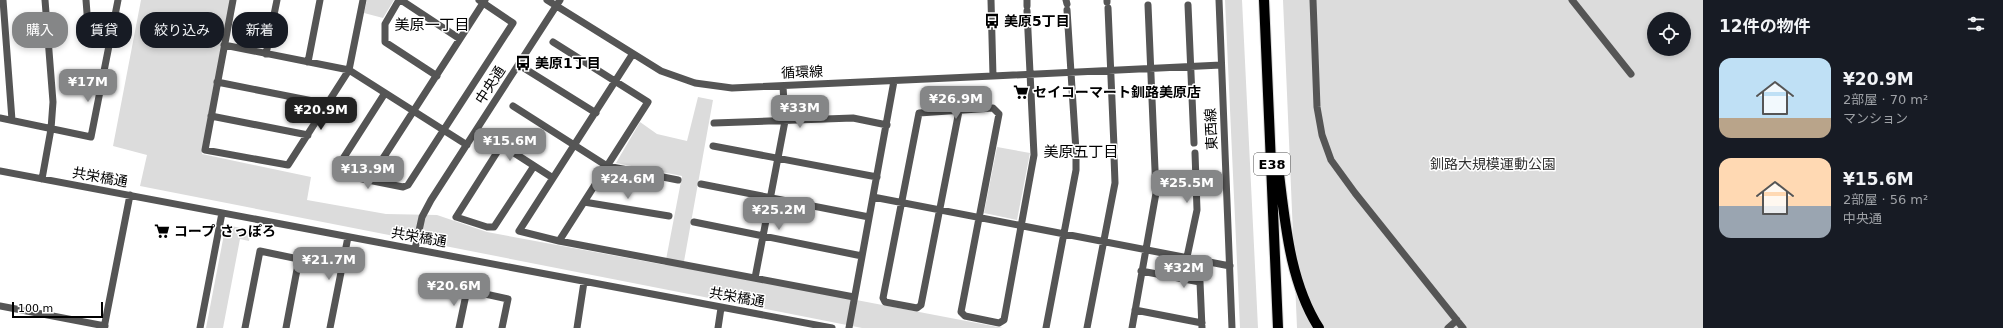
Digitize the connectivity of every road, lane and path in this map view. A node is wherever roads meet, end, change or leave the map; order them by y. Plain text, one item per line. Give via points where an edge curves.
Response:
1 (3, 0) edge
2 (45, 0) edge
3 (86, 0) edge
4 (118, 0) edge
5 (233, 0) edge
6 (277, 0) edge
7 (320, 0) edge
8 (363, 0) edge
9 (400, 0) edge
10 (547, 0) edge
11 (991, 0) edge
12 (1219, 0) edge
13 (1264, 0) edge
14 (1270, 0) edge
15 (1313, 0) edge
16 (1572, 0) edge
17 (483, 1) edge
18 (1148, 2) edge
19 (558, 3) edge
20 (1107, 3) edge
21 (1067, 5) edge
22 (1188, 5) dead end
23 (1027, 6) edge
24 (87, 12) edge
25 (116, 12) edge
26 (460, 39) junction
27 (553, 42) dead end
28 (224, 45) joint
29 (109, 48) edge
30 (223, 48) edge
31 (266, 54) junction
32 (632, 55) junction
33 (308, 62) junction
34 (518, 64) junction
35 (1221, 65) junction
36 (1191, 67) junction
37 (1151, 69) junction
38 (349, 70) junction
39 (1110, 71) junction
40 (1069, 72) junction
41 (1631, 74) dead end
42 (1029, 75) junction
43 (437, 76) junction
44 (994, 76) junction
45 (894, 81) junction
46 (217, 82) junction
47 (616, 82) junction
48 (783, 86) junction
49 (385, 93) junction
50 (328, 104) junction
51 (513, 106) dead end
52 (959, 111) junction
53 (414, 112) junction
54 (596, 113) junction
55 (211, 116) junction
56 (0, 118) edge
57 (12, 120) junction
58 (785, 121) junction
59 (714, 123) dead end
60 (887, 125) junction
61 (51, 129) junction
62 (477, 129) junction
63 (444, 130) junction
64 (308, 135) junction
65 (1194, 142) dead end
66 (467, 145) junction
67 (574, 145) junction
68 (501, 146) junction
69 (713, 146) dead end
70 (1114, 147) dead end
71 (1195, 153) dead end
72 (1114, 156) dead end
73 (779, 158) junction
74 (1277, 164) junction
75 (534, 166) junction
76 (607, 166) junction
77 (0, 171) edge
78 (877, 177) junction
79 (553, 178) junction
80 (42, 179) junction
81 (369, 180) junction
82 (678, 180) dead end
83 (701, 184) dead end
84 (130, 195) junction
85 (771, 197) junction
86 (873, 197) junction
87 (584, 202) junction
88 (901, 203) junction
89 (940, 211) junction
90 (222, 213) junction
91 (669, 216) dead end
92 (869, 217) junction
93 (979, 218) junction
94 (694, 222) dead end
95 (1022, 226) junction
96 (1062, 235) junction
97 (348, 237) junction
98 (763, 237) junction
99 (559, 242) junction
100 (1105, 242) junction
101 (415, 249) junction
102 (1145, 249) junction
103 (862, 256) junction
104 (1187, 257) junction
105 (299, 259) junction
106 (1230, 266) junction
107 (342, 268) junction
108 (1142, 271) junction
109 (755, 278) junction
110 (584, 282) junction
111 (854, 297) junction
112 (0, 306) edge
113 (721, 308) junction
114 (1135, 310) junction
115 (1457, 320) junction
116 (1202, 325) edge
117 (105, 327) edge
118 (200, 328) edge
119 (245, 328) edge
120 (286, 328) edge
121 (330, 328) edge
122 (459, 328) edge
123 (502, 328) edge
124 (577, 328) edge
125 (718, 328) edge
126 (832, 328) edge
127 (848, 328) edge
128 (1046, 328) edge
129 (1087, 328) edge
130 (1132, 328) edge
131 (1232, 328) edge
132 (1278, 328) edge
133 (1284, 328) edge
134 (1319, 328) edge
135 (1448, 328) edge
136 (1463, 328) edge

1 - 57 street
2 - 61 street via 53,102
3 - 24 street
4 - 25 street
5 - 28 street
6 - 31 street
7 - 33 street
8 - 38 street
9 - 26 street
9 - 43 street via 385,24 385,42
10 - 19 street, 循環線
11 - 44 street
12 - 35 street, 東西線
13 - 132 highway, E38
14 - 74 highway, E38
15 - 115 street via 1317,107 1322,135 1331,160 1354,193
16 - 41 street
17 - 26 street
17 - 63 street via 513,23
18 - 37 street
19 - 32 street, 循環線
19 - 34 street, 中央通
20 - 39 street
21 - 40 street
22 - 36 street
23 - 42 street
26 - 43 street
27 - 47 street
28 - 31 street
29 - 61 street via 91,137
30 - 46 street
31 - 33 street
32 - 47 street
32 - 48 street, 循環線 via 661,71 694,83 732,88
33 - 38 street
34 - 54 street
34 - 62 street, 中央通
35 - 36 street, 循環線
35 - 106 street, 東西線
36 - 37 street, 循環線
36 - 65 street
37 - 39 street, 循環線
37 - 102 street via 1156,194
38 - 49 street
38 - 50 street
39 - 40 street, 循環線
39 - 70 street
40 - 42 street, 循環線
40 - 96 street via 1076,170
42 - 44 street, 循環線
42 - 95 street via 1034,156
43 - 53 street
44 - 45 street, 循環線
45 - 48 street, 循環線
45 - 60 street
46 - 50 street
46 - 55 street
47 - 54 street
47 - 76 street via 648,102
48 - 58 street
49 - 53 street
49 - 81 street via 337,168 338,174
50 - 64 street
51 - 67 street
52 - 88 street via 919,113
52 - 89 street
52 - 93 street via 993,108 999,114
53 - 63 street
53 - 81 street
54 - 67 street
55 - 64 street
55 - 64 street via 205,150 288,165
56 - 57 street
57 - 61 street
58 - 59 street
58 - 60 street via 853,118
58 - 73 street
60 - 78 street
61 - 80 street
62 - 66 street, 中央通
62 - 68 street
63 - 66 street
63 - 81 street via 408,185 403,187
66 - 101 street, 中央通 via 422,217
67 - 76 street
67 - 79 street
68 - 75 street
68 - 75 street via 456,217 494,227
69 - 73 street
71 - 104 street via 1197,210
72 - 100 street via 1115,184
73 - 78 street
73 - 85 street
74 - 133 highway, E38
74 - 134 highway via 1287,236 1296,275
75 - 79 street
76 - 82 street
76 - 87 street
77 - 80 street, 共栄橋通
78 - 86 street
79 - 99 street via 519,231
80 - 84 street, 共栄橋通
83 - 85 street
84 - 90 street, 共栄橋通
84 - 117 street
85 - 92 street
85 - 98 street
86 - 88 street
86 - 92 street
87 - 91 street
87 - 99 street
88 - 89 street
88 - 89 street via 882,298 885,302 917,308 921,306
89 - 93 street
90 - 97 street, 共栄橋通
90 - 118 street
92 - 103 street
93 - 95 street
93 - 95 street via 961,312 965,316 999,323 1004,320
94 - 98 street
95 - 96 street
96 - 100 street
96 - 128 street
97 - 101 street, 共栄橋通
97 - 107 street
98 - 103 street
98 - 109 street
99 - 109 street
100 - 102 street
100 - 129 street
101 - 110 street, 共栄橋通
102 - 104 street
102 - 108 street
103 - 111 street
104 - 106 street
105 - 107 street
105 - 119 street via 260,251
105 - 120 street
106 - 131 street, 東西線
107 - 121 street
108 - 114 street
108 - 116 street via 1200,282
109 - 111 street
110 - 113 street, 共栄橋通
110 - 124 street
111 - 127 street
112 - 117 street
113 - 125 street
113 - 126 street, 共栄橋通
114 - 116 street
114 - 130 street
115 - 135 street
115 - 136 street
122 - 123 street via 467,290 508,299

